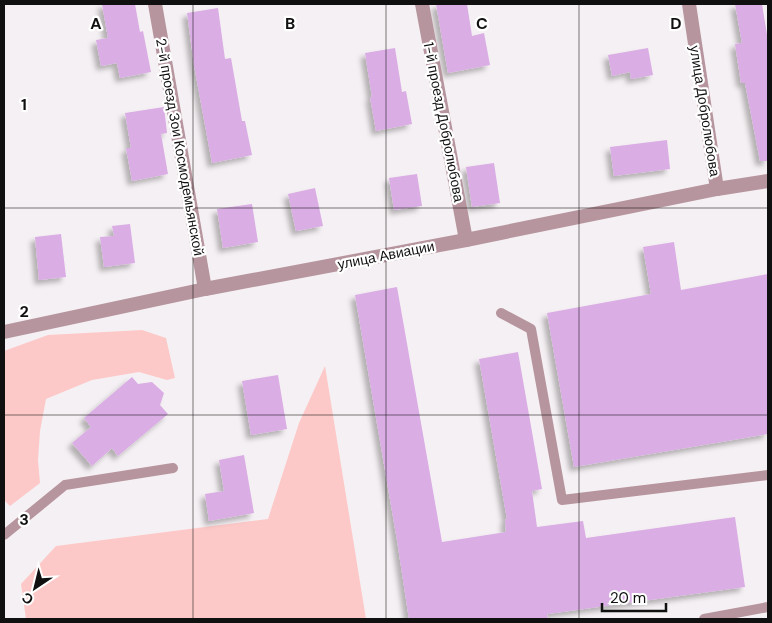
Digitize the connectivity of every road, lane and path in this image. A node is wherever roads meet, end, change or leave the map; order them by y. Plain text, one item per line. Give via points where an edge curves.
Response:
1 (156, 4) edge
2 (422, 4) edge
3 (689, 4) edge
4 (768, 181) edge
5 (717, 189) junction
6 (466, 240) junction
7 (205, 289) junction
8 (501, 313) dead end
9 (4, 332) edge
10 (173, 468) dead end
11 (768, 474) edge
12 (4, 535) edge
13 (768, 607) edge
14 (704, 619) edge

1 - 7 street, 2-й проезд Зои Космодемьянской
2 - 6 street, 1-й проезд Добролюбова
3 - 5 street, улица Добролюбова
4 - 5 street, улица Авиации
5 - 6 street, улица Авиации
6 - 7 street, улица Авиации
7 - 9 street, улица Авиации
8 - 11 lane via 532,329 562,500
10 - 12 lane via 65,485
13 - 14 lane

